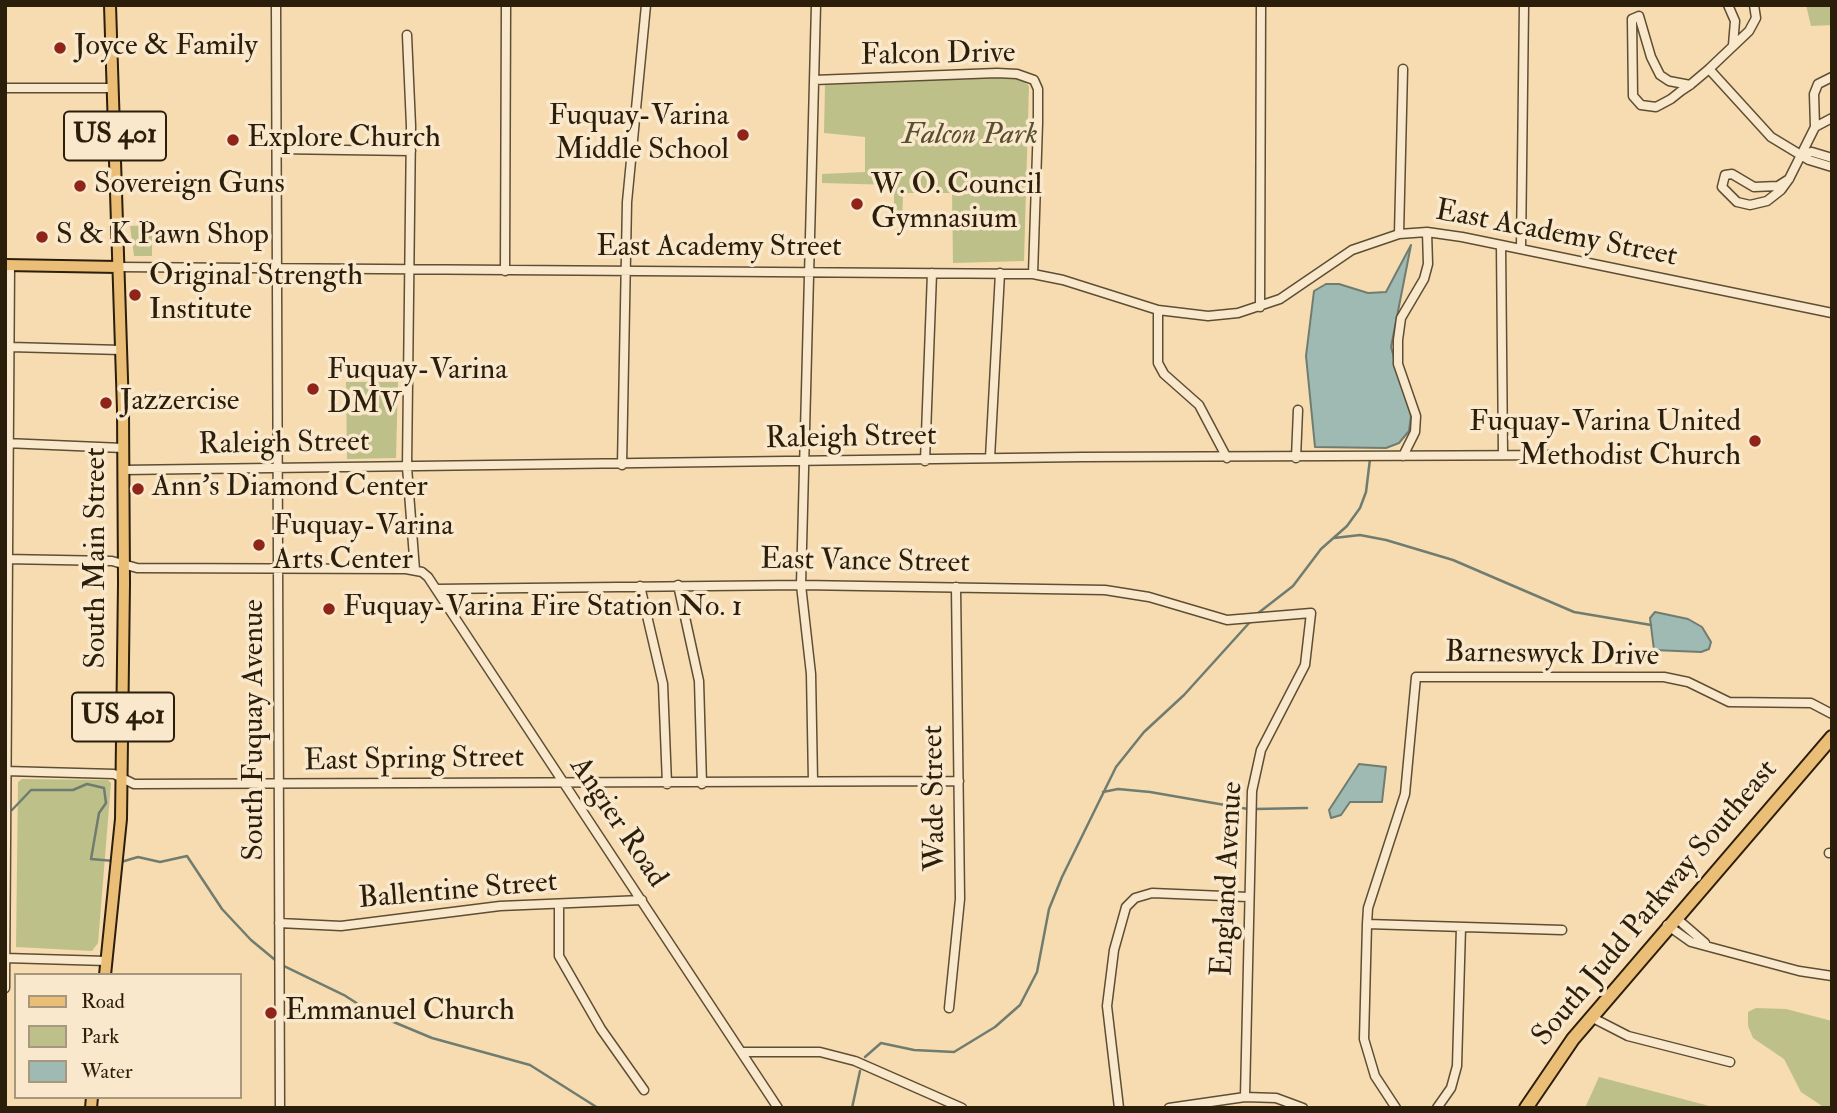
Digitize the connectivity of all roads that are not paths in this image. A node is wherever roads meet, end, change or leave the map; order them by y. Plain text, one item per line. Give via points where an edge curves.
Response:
1 (110, 5) edge
2 (276, 5) edge
3 (506, 5) edge
4 (646, 5) edge
5 (816, 5) edge
6 (1261, 5) edge
7 (1524, 5) edge
8 (1754, 5) edge
9 (1729, 6) edge
10 (407, 35) dead end
11 (1733, 46) junction
12 (1650, 57) junction
13 (1631, 60) junction
14 (1403, 69) dead end
15 (1709, 69) junction
16 (1832, 77) edge
17 (814, 80) junction
18 (1690, 85) junction
19 (5, 88) edge
20 (112, 88) junction
21 (1832, 118) edge
22 (1815, 127) junction
23 (278, 149) junction
24 (411, 151) junction
25 (1801, 154) junction
26 (1832, 158) edge
27 (1832, 167) edge
28 (1789, 179) junction
29 (1427, 232) junction
30 (1399, 234) junction
31 (1501, 245) junction
32 (1521, 249) junction
33 (8, 265) edge
34 (118, 267) junction
35 (276, 268) junction
36 (410, 270) junction
37 (505, 271) junction
38 (625, 271) junction
39 (810, 272) junction
40 (932, 273) junction
41 (1000, 274) junction
42 (1033, 274) junction
43 (1260, 307) junction
44 (1158, 310) junction
45 (1832, 313) edge
46 (10, 348) junction
47 (121, 350) junction
48 (1298, 410) dead end
49 (7, 443) edge
50 (123, 448) junction
51 (1503, 455) junction
52 (1579, 455) dead end
53 (1403, 456) junction
54 (990, 458) junction
55 (1227, 458) junction
56 (1296, 458) junction
57 (925, 461) junction
58 (806, 463) junction
59 (622, 465) junction
60 (407, 467) junction
61 (279, 468) junction
62 (123, 470) junction
63 (7, 559) edge
64 (124, 564) junction
65 (279, 569) junction
66 (415, 570) junction
67 (678, 585) junction
68 (801, 585) junction
69 (640, 586) junction
70 (956, 587) junction
71 (436, 589) junction
72 (1289, 615) joint
73 (1832, 714) edge
74 (1832, 737) edge
75 (7, 771) edge
76 (122, 780) junction
77 (813, 781) junction
78 (959, 781) junction
79 (562, 782) junction
80 (702, 783) junction
81 (667, 784) junction
82 (279, 786) junction
83 (1248, 897) junction
84 (642, 900) junction
85 (559, 906) junction
86 (1671, 921) junction
87 (279, 923) junction
88 (1367, 924) junction
89 (1461, 927) junction
90 (1562, 930) dead end
91 (6, 958) edge
92 (107, 961) junction
93 (105, 973) edge
94 (1832, 976) edge
95 (5, 988) edge
96 (949, 1008) dead end
97 (1591, 1017) junction
98 (742, 1052) junction
99 (1730, 1062) dead end
100 (644, 1090) dead end
101 (1245, 1097) junction
102 (279, 1108) edge
103 (778, 1108) edge
104 (962, 1108) edge
105 (1119, 1108) edge
106 (1169, 1108) edge
107 (1303, 1108) edge
108 (1396, 1108) edge
109 (1437, 1108) edge
110 (1526, 1108) edge

1 - 20 main road, US 401
2 - 23 street, South Fuquay Avenue
3 - 37 street
4 - 38 street
5 - 17 street
6 - 43 street
7 - 32 street
8 - 11 street via 1753,25
9 - 11 street via 1735,21
10 - 24 street
11 - 15 street
12 - 13 street
12 - 13 street via 1642,20 1635,15
12 - 18 street via 1660,75
13 - 18 street via 1633,96 1641,106 1665,104
14 - 30 street
15 - 18 street
15 - 25 street via 1771,137
16 - 22 street via 1818,84 1814,94
17 - 39 street
17 - 42 street, Falcon Drive via 997,73 1034,80 1038,123
19 - 20 street
20 - 34 main road, US 401
21 - 22 street
22 - 25 street
23 - 24 street
23 - 35 street, South Fuquay Avenue
24 - 36 street
25 - 26 street
25 - 27 street
25 - 28 street
28 - 28 street via 1766,188 1744,184 1732,174 1725,175 1722,187 1737,202 1750,205 1767,201
29 - 30 street, East Academy Street
29 - 31 street, East Academy Street
29 - 53 street via 1424,279 1401,318 1398,340 1398,364 1416,416 1415,432
30 - 43 street, East Academy Street via 1352,250 1297,289
31 - 32 street, East Academy Street
31 - 51 street
32 - 45 street, East Academy Street
33 - 34 main road
33 - 46 street
34 - 35 street, East Academy Street
34 - 47 main road, South Main Street / US 401
35 - 36 street, East Academy Street
35 - 61 street, South Fuquay Avenue
36 - 37 street, East Academy Street
36 - 60 street
37 - 38 street, East Academy Street
38 - 39 street, East Academy Street
38 - 59 street
39 - 40 street, East Academy Street
39 - 58 street
40 - 41 street, East Academy Street
40 - 57 street
41 - 42 street, East Academy Street
41 - 54 street
42 - 44 street, East Academy Street
43 - 44 street, East Academy Street via 1208,316
44 - 55 street via 1158,363 1199,405
46 - 47 street
46 - 49 street
47 - 50 main road, South Main Street / US 401
48 - 56 street
49 - 50 street
49 - 63 street
50 - 62 main road, South Main Street / US 401
51 - 52 street, Raleigh Street
51 - 53 street, Raleigh Street
53 - 56 street, Raleigh Street
54 - 55 street, Raleigh Street
54 - 57 street, Raleigh Street
55 - 56 street, Raleigh Street
57 - 58 street, Raleigh Street
58 - 59 street, Raleigh Street
58 - 68 street
59 - 60 street, Raleigh Street
60 - 61 street, Raleigh Street
60 - 66 street
61 - 62 street, Raleigh Street
61 - 65 street, South Fuquay Avenue
62 - 64 main road, South Main Street / US 401
63 - 64 street
63 - 75 street
64 - 65 street via 136,568
64 - 76 main road, South Main Street / US 401
65 - 66 street
65 - 82 street, South Fuquay Avenue
66 - 71 street, Angier Road via 428,577
67 - 68 street, East Vance Street
67 - 69 street, East Vance Street
67 - 80 street via 699,681
68 - 70 street, East Vance Street
68 - 77 street via 811,674
69 - 71 street, East Vance Street
69 - 81 street via 663,684
70 - 72 street, East Vance Street via 1105,590 1149,597 1227,620
70 - 78 street, Wade Street
71 - 79 street, Angier Road
72 - 83 street, England Avenue via 1311,613 1309,643 1305,665 1261,750 1252,792
73 - 88 street, Barneswyck Drive via 1811,703 1729,702 1688,682 1664,677 1416,677 1405,794 1368,908
74 - 86 highway, South Judd Parkway Southeast
75 - 76 street, East Spring Street via 114,774
75 - 91 street
76 - 82 street, East Spring Street via 134,784
76 - 92 main road, South Main Street / US 401
77 - 78 street, East Spring Street
77 - 80 street, East Spring Street
78 - 96 street, Wade Street via 960,899
79 - 81 street, East Spring Street
79 - 82 street, East Spring Street
79 - 84 street, Angier Road
80 - 81 street, East Spring Street
82 - 87 street, South Fuquay Avenue
83 - 101 street, England Avenue
83 - 105 street via 1152,893 1135,898 1126,907 1114,950 1107,1006
84 - 85 street, Ballentine Street
84 - 98 street, Angier Road
85 - 87 street, Ballentine Street via 500,906 341,926
85 - 100 street via 558,956
86 - 94 street via 1691,942
86 - 97 highway, South Judd Parkway Southeast
87 - 102 street, South Fuquay Avenue
88 - 89 street
88 - 108 street, Barneswyck Drive via 1366,1053
89 - 90 street
89 - 109 street via 1457,1066 1451,1088
91 - 92 street
91 - 95 street
92 - 93 main road, South Main Street / US 401
97 - 99 street via 1628,1036
97 - 110 highway, South Judd Parkway Southeast
98 - 103 street, Angier Road
98 - 104 street via 812,1051 855,1061
101 - 106 street
101 - 107 street via 1276,1098

